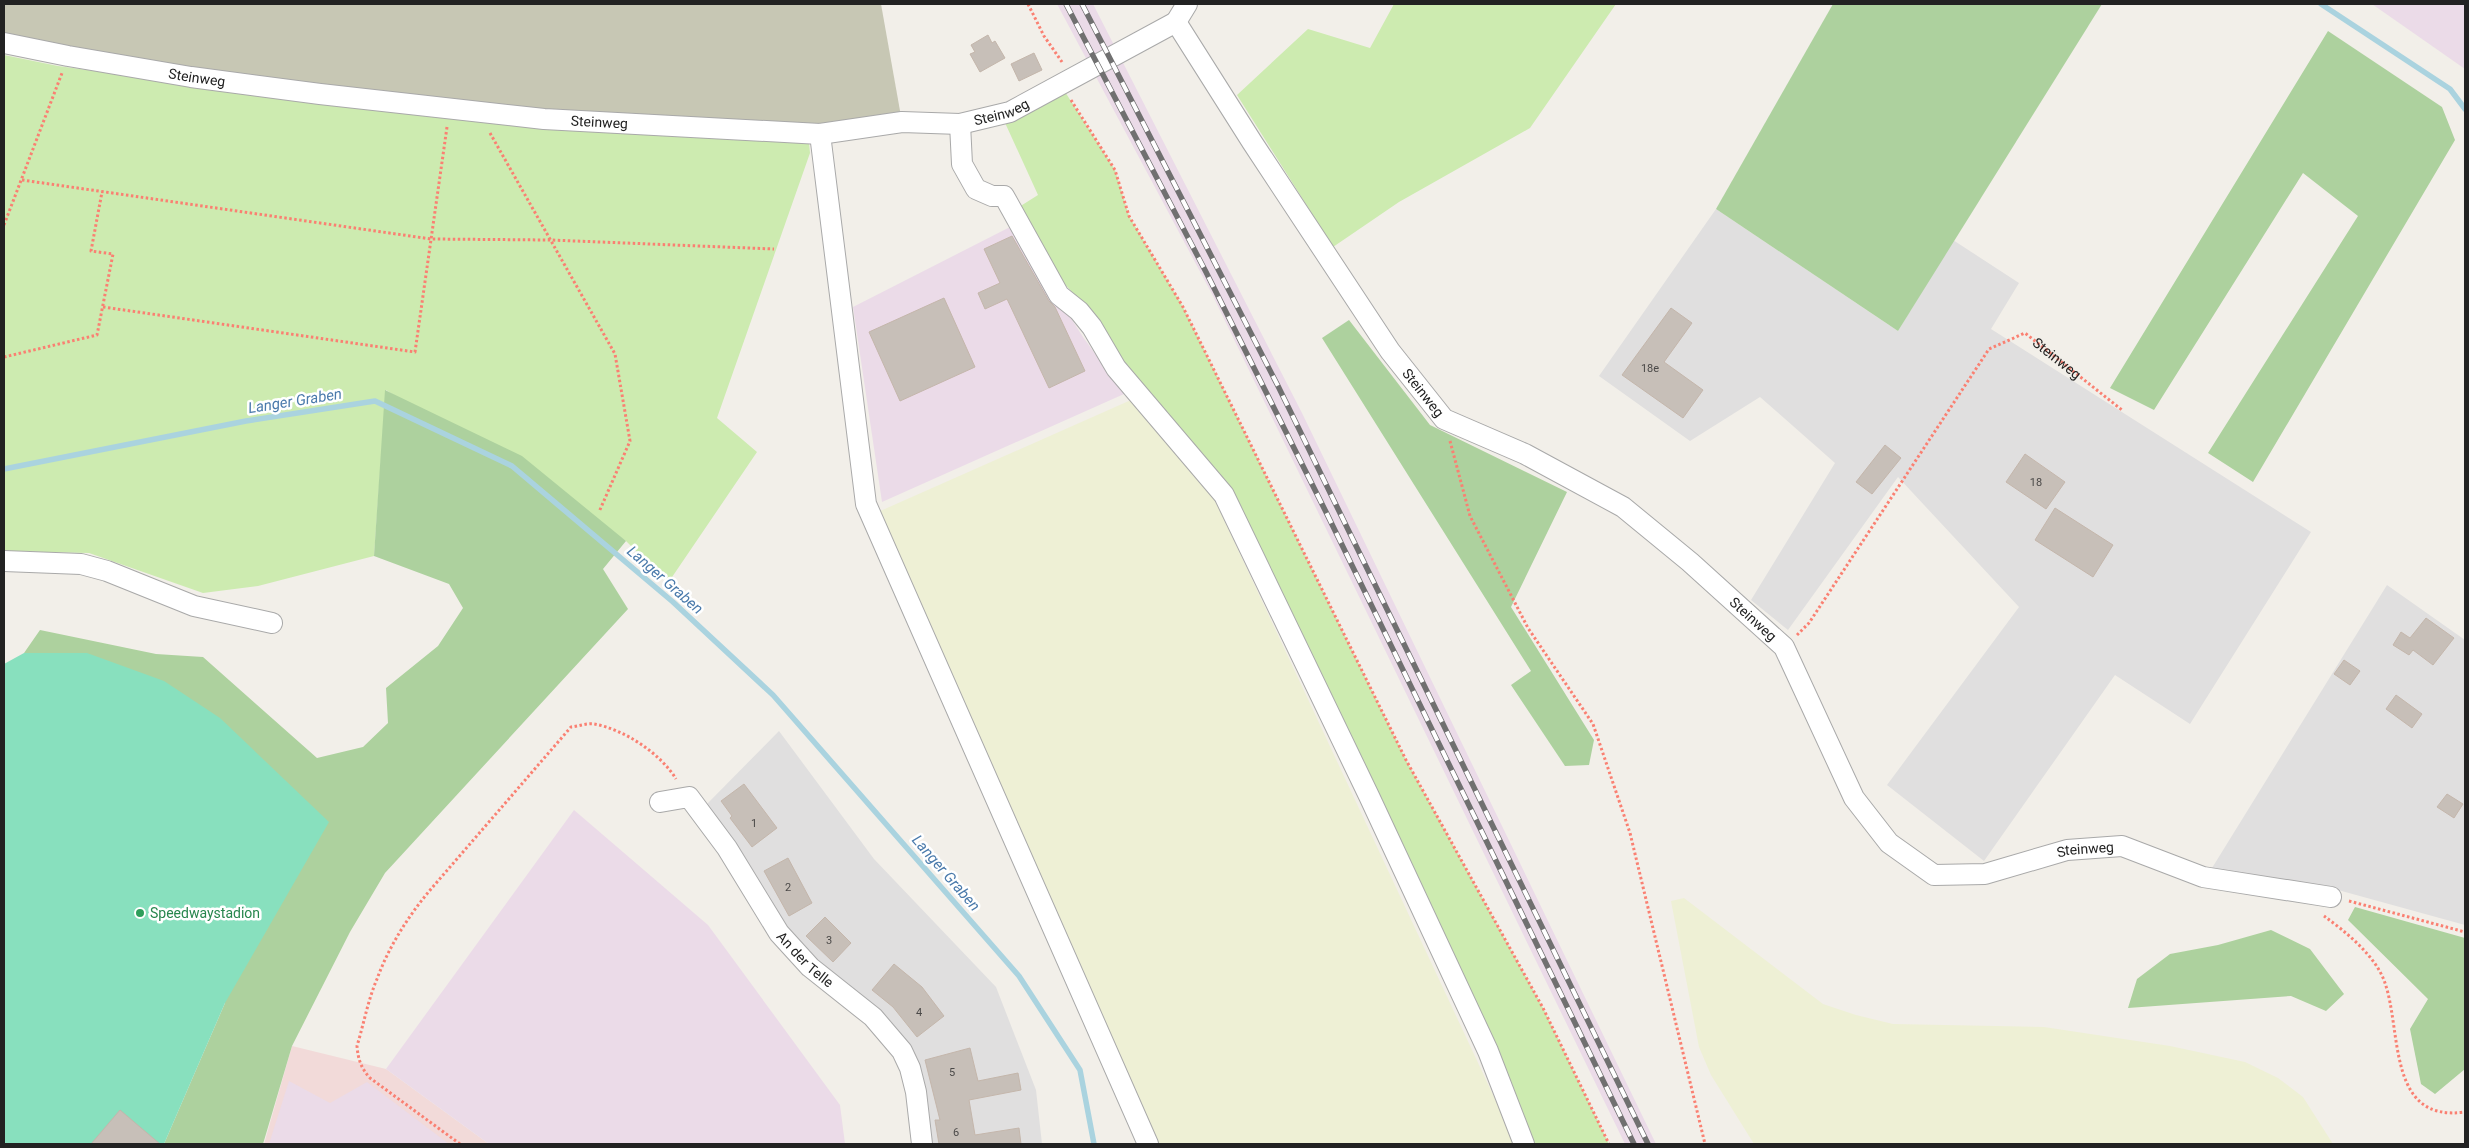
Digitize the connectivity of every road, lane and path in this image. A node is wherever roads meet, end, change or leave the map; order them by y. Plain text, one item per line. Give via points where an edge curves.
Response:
1 (1028, 4) edge
2 (1187, 4) edge
3 (1176, 22) junction
4 (4, 43) edge
5 (68, 56) junction
6 (1066, 80) junction
7 (450, 108) junction
8 (478, 112) junction
9 (960, 124) junction
10 (820, 134) junction
11 (22, 180) junction
12 (102, 192) junction
13 (4, 225) edge
14 (431, 239) junction
15 (550, 240) junction
16 (774, 249) dead end
17 (103, 307) junction
18 (4, 357) edge
19 (2122, 410) dead end
20 (1444, 419) junction
21 (598, 512) dead end
22 (4, 561) edge
23 (272, 623) dead end
24 (1784, 648) junction
25 (689, 797) junction
26 (660, 802) dead end
27 (2331, 896) joint
28 (2318, 912) dead end
29 (2465, 932) edge
30 (2465, 1112) edge
31 (460, 1144) edge
32 (922, 1144) edge
33 (1148, 1144) edge
34 (1524, 1144) edge
35 (1609, 1144) edge
36 (1705, 1144) edge

1 - 6 path
2 - 3 street
3 - 6 street, Steinweg
3 - 20 street, Steinweg via 1390,350
4 - 5 street, Steinweg
5 - 7 street, Steinweg via 191,77
5 - 11 path
6 - 9 street, Steinweg via 1010,112
6 - 35 path via 1115,170 1129,216 1183,307 1406,760 1543,1008
7 - 8 street, Steinweg
7 - 14 path
8 - 10 street, Steinweg via 544,119
8 - 15 path
9 - 10 street, Steinweg via 902,122
9 - 34 street via 962,164 976,189 992,196 1004,196 1059,295 1079,311 1116,368 1224,495 1488,1051
10 - 33 street via 866,504
11 - 12 path
11 - 13 path
12 - 14 path
12 - 17 path via 91,251 113,254
14 - 15 path
14 - 17 path via 415,352
15 - 16 path
15 - 21 path via 615,354 630,441
17 - 18 path via 97,335
19 - 24 path, Steinweg via 2025,333 1989,349 1809,623
20 - 24 street, Steinweg via 1524,454 1623,507 1690,562
20 - 36 path via 1470,516 1528,628 1593,724 1630,833
22 - 23 street via 82,564 194,606
24 - 27 street, Steinweg via 1854,798 1889,843 1934,875 1985,874 2068,850 2122,846 2203,877
25 - 26 street
25 - 31 path via 668,766 640,745 608,728 592,724 571,727 414,909 377,978 357,1046 358,1057 362,1070 370,1078
25 - 32 street, An der Telle via 727,848 771,921 797,954 873,1017 899,1046 910,1068 916,1092
27 - 29 path
28 - 30 path via 2343,929 2366,952 2385,981 2404,1078 2417,1100 2431,1110 2445,1114

